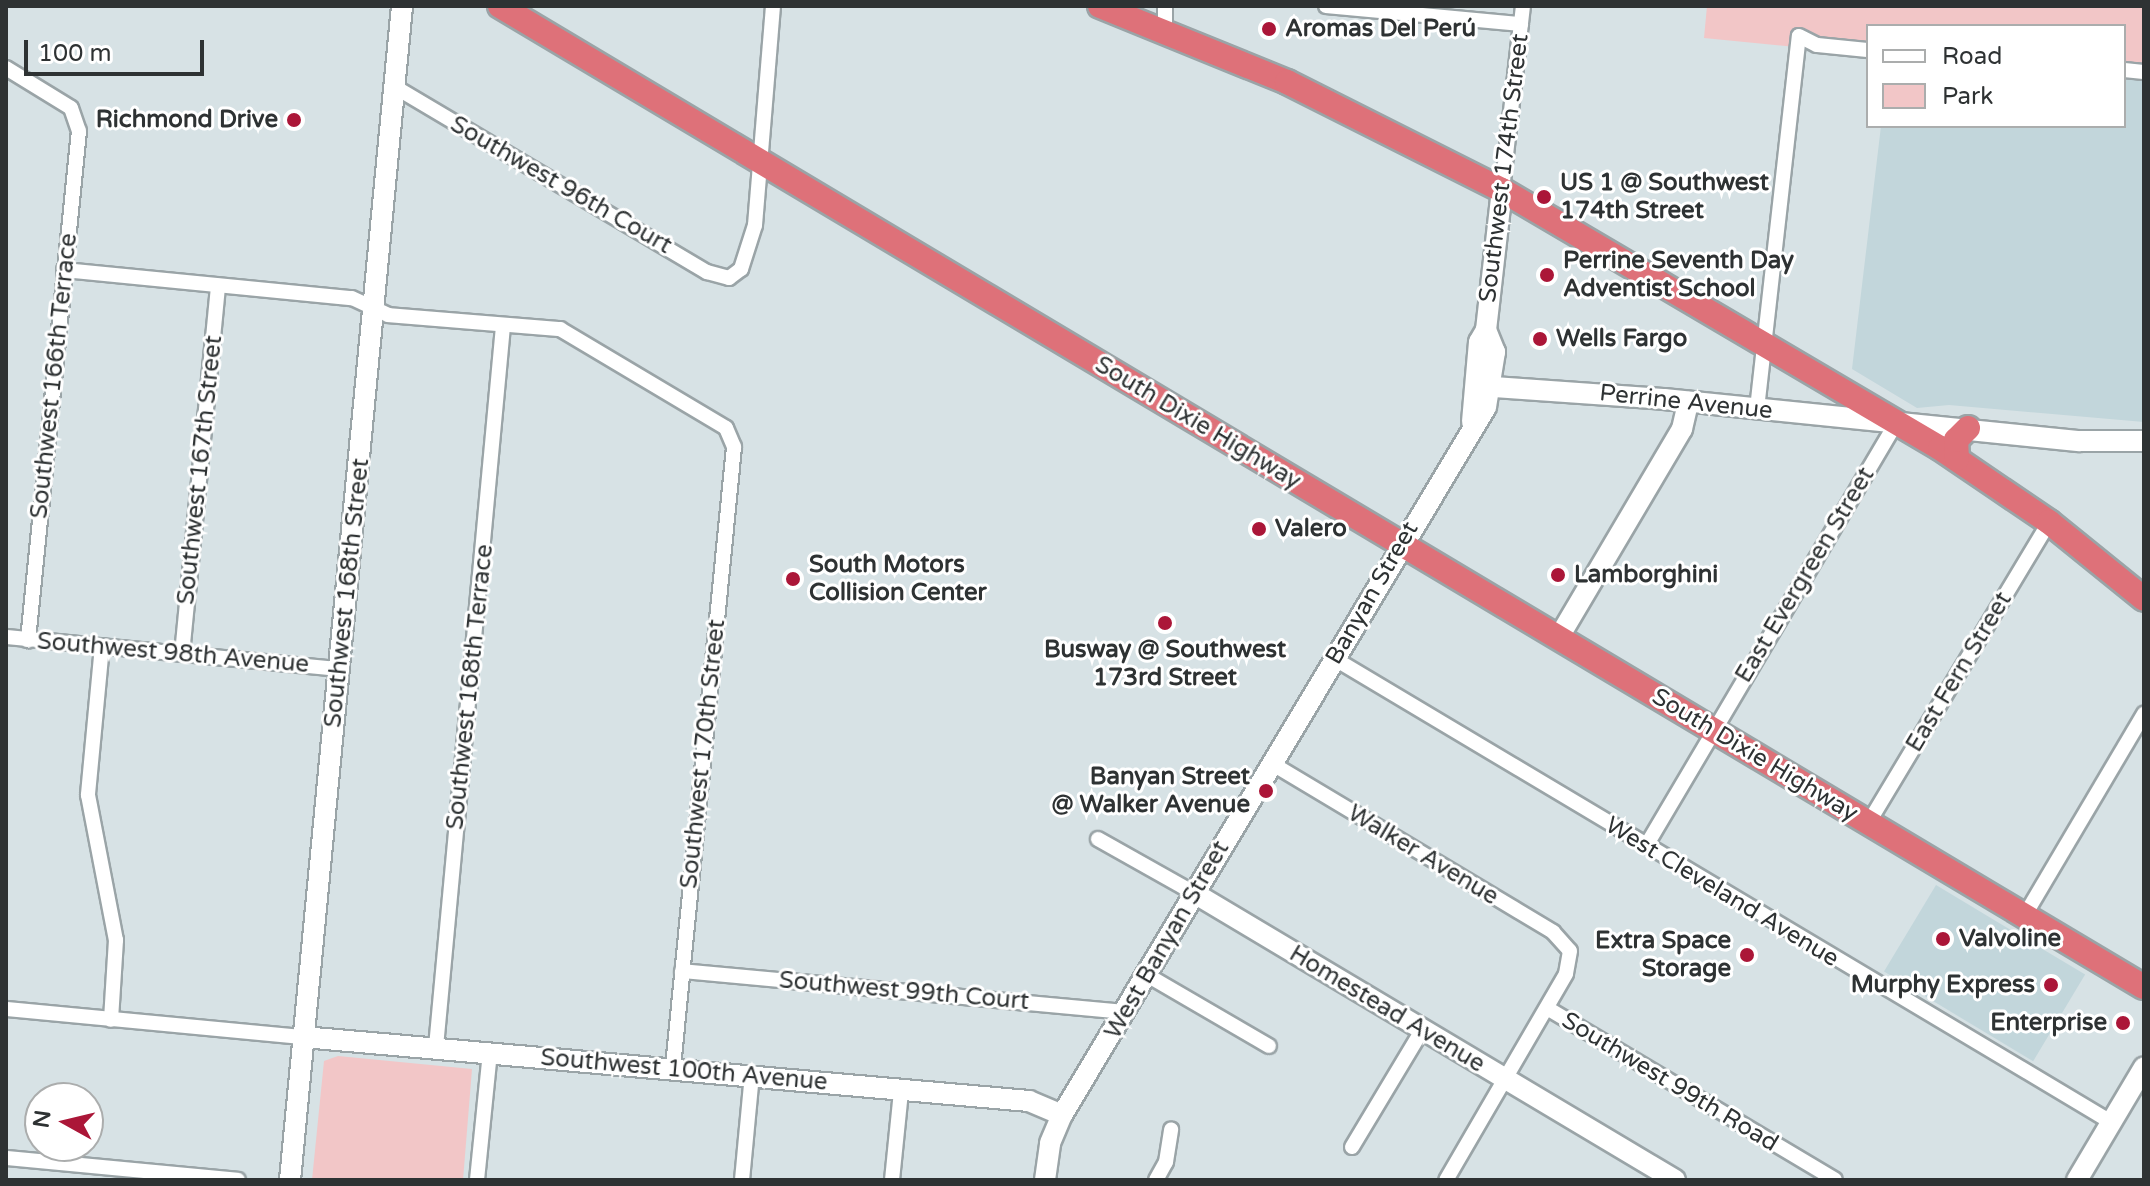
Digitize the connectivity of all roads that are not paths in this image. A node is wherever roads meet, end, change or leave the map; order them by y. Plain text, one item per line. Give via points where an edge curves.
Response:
1 (402, 6) edge
2 (500, 6) edge
3 (773, 6) edge
4 (1100, 6) edge
5 (1326, 6) edge
6 (1523, 6) edge
7 (531, 14) edge
8 (1165, 18) edge
9 (1521, 24) junction
10 (1866, 50) edge
11 (6, 68) edge
12 (395, 87) junction
13 (760, 161) junction
14 (1502, 190) junction
15 (64, 270) junction
16 (218, 286) junction
17 (376, 310) junction
18 (503, 326) junction
19 (1486, 330) joint
20 (1765, 343) junction
21 (1483, 386) junction
22 (1688, 402) junction
23 (1757, 409) junction
24 (1897, 421) junction
25 (1968, 428) junction
26 (2080, 441) junction
27 (2144, 441) edge
28 (2144, 453) edge
29 (1957, 459) junction
30 (2049, 522) junction
31 (1401, 544) junction
32 (2144, 599) edge
33 (6, 637) edge
34 (1559, 637) junction
35 (28, 640) junction
36 (102, 646) junction
37 (182, 654) junction
38 (1335, 659) junction
39 (340, 669) junction
40 (2144, 714) edge
41 (1713, 730) junction
42 (1271, 763) junction
43 (1869, 822) junction
44 (1098, 839) dead end
45 (1646, 846) junction
46 (1194, 893) junction
47 (2025, 915) junction
48 (682, 971) junction
49 (1147, 975) junction
50 (2144, 987) edge
51 (1547, 1008) junction
52 (6, 1009) edge
53 (1126, 1012) junction
54 (111, 1020) junction
55 (1423, 1029) junction
56 (303, 1037) junction
57 (1269, 1046) dead end
58 (436, 1047) junction
59 (490, 1052) junction
60 (673, 1067) junction
61 (2144, 1067) edge
62 (752, 1075) junction
63 (1506, 1079) junction
64 (901, 1091) junction
65 (1062, 1115) junction
66 (2111, 1122) junction
67 (1171, 1129) dead end
68 (1352, 1147) dead end
69 (6, 1158) edge
70 (1663, 1177) edge
71 (238, 1180) edge
72 (290, 1180) edge
73 (477, 1180) edge
74 (742, 1180) edge
75 (892, 1180) edge
76 (1045, 1180) edge
77 (1156, 1180) edge
78 (1446, 1180) edge
79 (1835, 1180) edge
80 (2077, 1180) edge

1 - 12 street, Southwest 168th Street
2 - 7 highway, South Dixie Highway
3 - 13 street
4 - 8 highway
5 - 9 street
6 - 9 street, Southwest 174th Street
7 - 13 highway, South Dixie Highway
8 - 14 highway
9 - 14 street, Southwest 174th Street
10 - 20 street via 1817,45 1799,36
11 - 15 street, Southwest 166th Terrace via 74,113 79,131
12 - 13 street, Southwest 96th Court via 707,272 729,278 741,269 755,225
12 - 17 street, Southwest 168th Street
13 - 31 highway, South Dixie Highway
14 - 19 street, Southwest 174th Street
14 - 20 highway
15 - 16 street
15 - 35 street, Southwest 166th Terrace
16 - 17 street via 352,298
16 - 37 street, Southwest 167th Street
17 - 18 street
17 - 39 street, Southwest 168th Street
18 - 48 street, Southwest 170th Street via 551,327 575,335 721,423 733,440
18 - 58 street, Southwest 168th Terrace
19 - 21 street, Banyan Street via 1495,352
20 - 23 street
20 - 24 highway
21 - 22 street, Perrine Avenue
21 - 31 street, Banyan Street via 1486,407
22 - 23 street, Perrine Avenue
22 - 34 street via 1682,429
23 - 24 street, Perrine Avenue
24 - 25 street, Perrine Avenue
24 - 29 highway
24 - 41 street, East Evergreen Street
25 - 26 street, Perrine Avenue
25 - 29 highway via 1956,440
26 - 27 street
26 - 28 street
29 - 30 highway
30 - 32 highway
30 - 43 street, East Fern Street
31 - 34 highway, South Dixie Highway
31 - 38 street, Banyan Street
33 - 35 street, Southwest 98th Avenue
34 - 41 highway, South Dixie Highway
35 - 36 street, Southwest 98th Avenue
36 - 37 street, Southwest 98th Avenue
36 - 54 street via 88,795 116,940
37 - 39 street, Southwest 98th Avenue
38 - 42 street, Banyan Street
38 - 45 street, West Cleveland Avenue
39 - 56 street, Southwest 168th Street
40 - 47 street
41 - 43 highway, South Dixie Highway
41 - 45 street, East Evergreen Street
42 - 46 street, West Banyan Street
42 - 51 street, Walker Avenue via 1553,932 1570,951 1566,974
43 - 47 highway, South Dixie Highway
44 - 46 street, Homestead Avenue
45 - 66 street, West Cleveland Avenue
46 - 49 street, West Banyan Street
46 - 55 street, Homestead Avenue
47 - 50 highway, South Dixie Highway
48 - 53 street, Southwest 99th Court
48 - 60 street, Southwest 170th Street
49 - 53 street, West Banyan Street
49 - 57 street
51 - 63 street
51 - 79 street, Southwest 99th Road
52 - 54 street
53 - 65 street, West Banyan Street
54 - 56 street
55 - 63 street, Homestead Avenue
55 - 68 street
56 - 58 street, Southwest 100th Avenue
56 - 72 street, Southwest 168th Street
58 - 59 street, Southwest 100th Avenue
59 - 60 street, Southwest 100th Avenue
59 - 73 street
60 - 62 street, Southwest 100th Avenue
61 - 66 street
62 - 64 street, Southwest 100th Avenue
62 - 74 street
63 - 70 street, Homestead Avenue
63 - 78 street
64 - 65 street, Southwest 100th Avenue via 1029,1101
64 - 75 street
65 - 76 street, West Banyan Street via 1050,1143
66 - 80 street
67 - 77 street via 1166,1162
69 - 71 street

